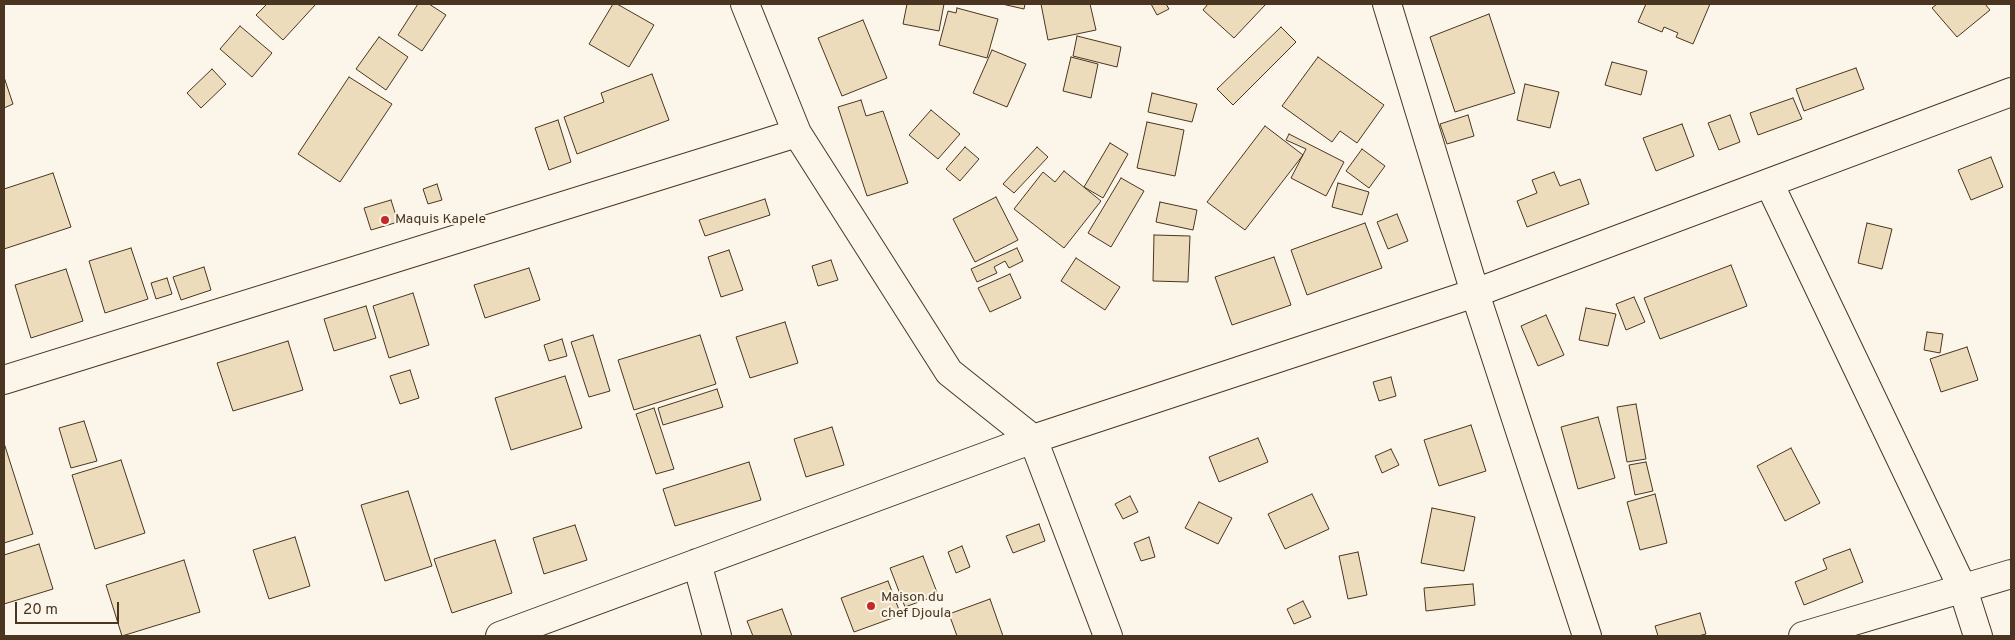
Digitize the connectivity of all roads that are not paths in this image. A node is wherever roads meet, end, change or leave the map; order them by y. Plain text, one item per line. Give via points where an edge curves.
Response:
1 (745, 4) edge
2 (1387, 4) edge
3 (2011, 92) edge
4 (797, 133) junction
5 (1769, 183) junction
6 (1476, 293) junction
7 (4, 380) edge
8 (1033, 439) junction
9 (697, 563) junction
10 (2011, 574) edge
11 (1963, 589) junction
12 (500, 636) edge
13 (717, 636) edge
14 (1108, 636) edge
15 (1587, 636) edge
16 (1802, 636) edge
17 (1978, 636) edge

1 - 4 street
2 - 6 street
3 - 5 street
4 - 7 street
4 - 8 street via 950,372
5 - 6 street
5 - 11 street
6 - 8 street
6 - 15 street
8 - 9 street
8 - 14 street
9 - 12 street
9 - 13 street
10 - 11 street
11 - 16 street
11 - 17 street

